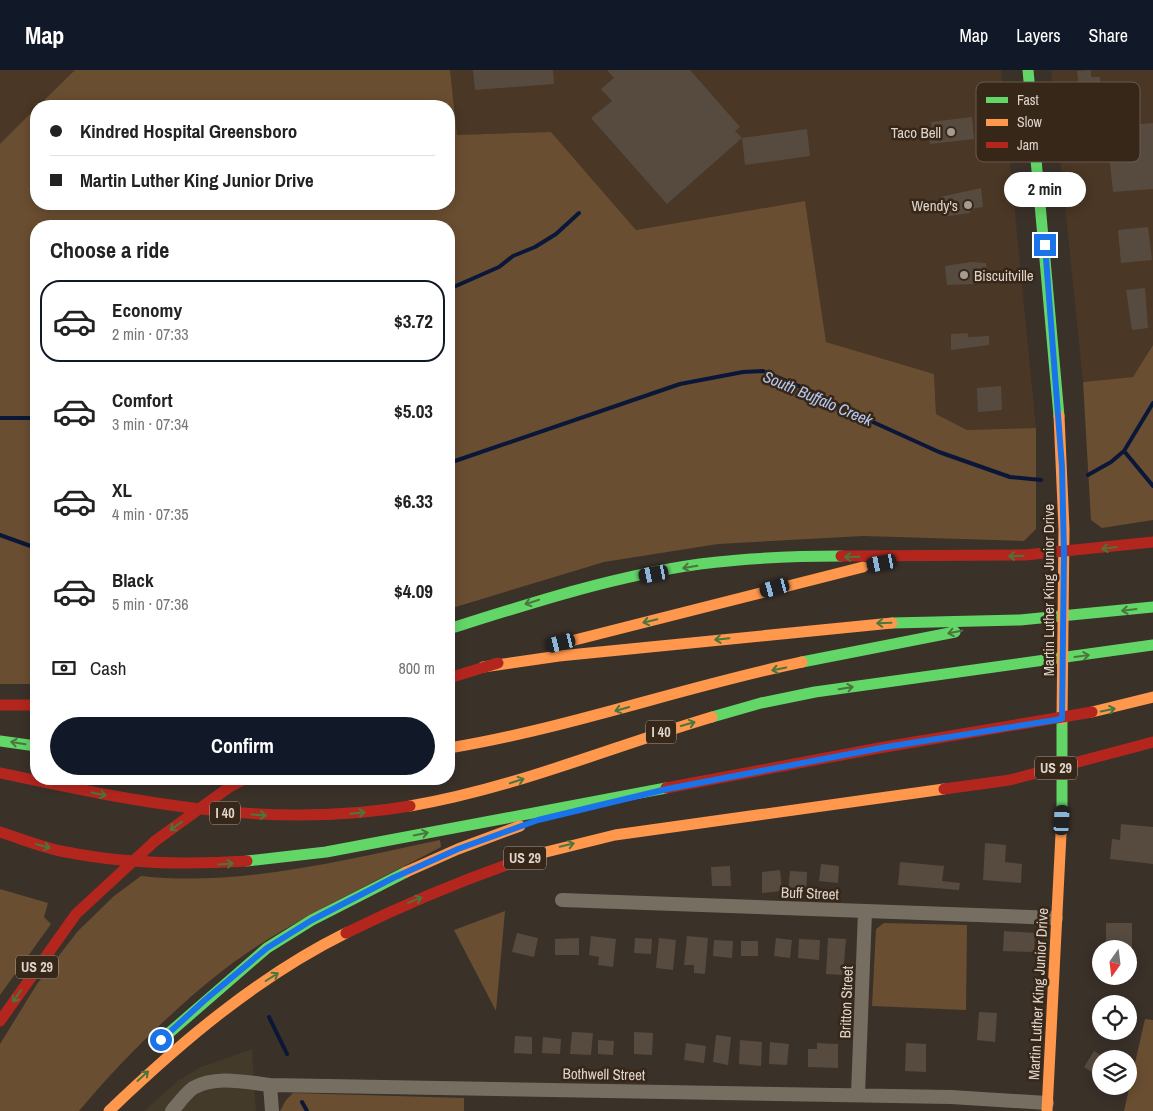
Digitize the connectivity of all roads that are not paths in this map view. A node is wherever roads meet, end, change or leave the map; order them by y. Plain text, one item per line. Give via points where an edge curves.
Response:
1 (1037, 162) edge
2 (1153, 542) edge
3 (1064, 554) junction
4 (919, 556) junction
5 (1153, 607) edge
6 (1020, 620) junction
7 (455, 626) edge
8 (1153, 645) edge
9 (483, 667) junction
10 (455, 676) edge
11 (1153, 697) edge
12 (0, 705) edge
13 (30, 705) edge
14 (1062, 719) junction
15 (0, 741) edge
16 (1153, 742) edge
17 (30, 745) edge
18 (455, 747) edge
19 (0, 773) edge
20 (30, 779) edge
21 (56, 785) edge
22 (234, 785) edge
23 (667, 789) junction
24 (0, 832) edge
25 (562, 900) dead end
26 (865, 912) junction
27 (1056, 918) junction
28 (0, 1021) edge
29 (161, 1040) dead end
30 (270, 1084) junction
31 (118, 1086) dead end
32 (858, 1094) junction
33 (1047, 1107) edge
34 (96, 1111) edge
35 (109, 1111) edge
36 (172, 1111) edge
37 (272, 1111) edge

1 - 3 main road, Martin Luther King Junior Drive via 1062,467
2 -> 3 main road
3 -> 4 main road
3 - 14 main road, Martin Luther King Junior Drive
4 -> 7 main road via 733,560 546,598
4 -> 9 main road via 828,574 544,647
5 -> 6 main road, I 40
6 -> 9 main road via 877,623
6 -> 18 main road, I 40 via 704,685 593,717 491,742
21 -> 8 main road, I 40 via 141,803 248,815 310,816 416,806 490,789 641,738 763,702
9 - 10 main road
14 -> 11 main road
12 - 13 main road
14 - 23 main road via 886,747
14 - 27 main road, Martin Luther King Junior Drive via 1063,800
17 -> 15 main road
35 -> 16 main road, US 29 via 202,1025 241,996 360,927 489,871 561,846 614,835 1010,780
19 -> 20 main road, I 40
22 -> 28 main road, US 29 via 155,841 76,914
24 -> 23 main road via 87,857 130,863 228,864 283,858
23 - 29 main road via 538,820 458,849 376,885 267,948
25 - 26 street, Buff Street
26 - 27 street, Buff Street
26 - 32 street, Britton Street
27 - 33 main road, Martin Luther King Junior Drive
30 - 32 street, Bothwell Street
30 - 36 street, Bothwell Street via 229,1080 206,1082 192,1089
30 - 37 street
31 - 34 main road
32 - 33 street, Bothwell Street via 951,1097

